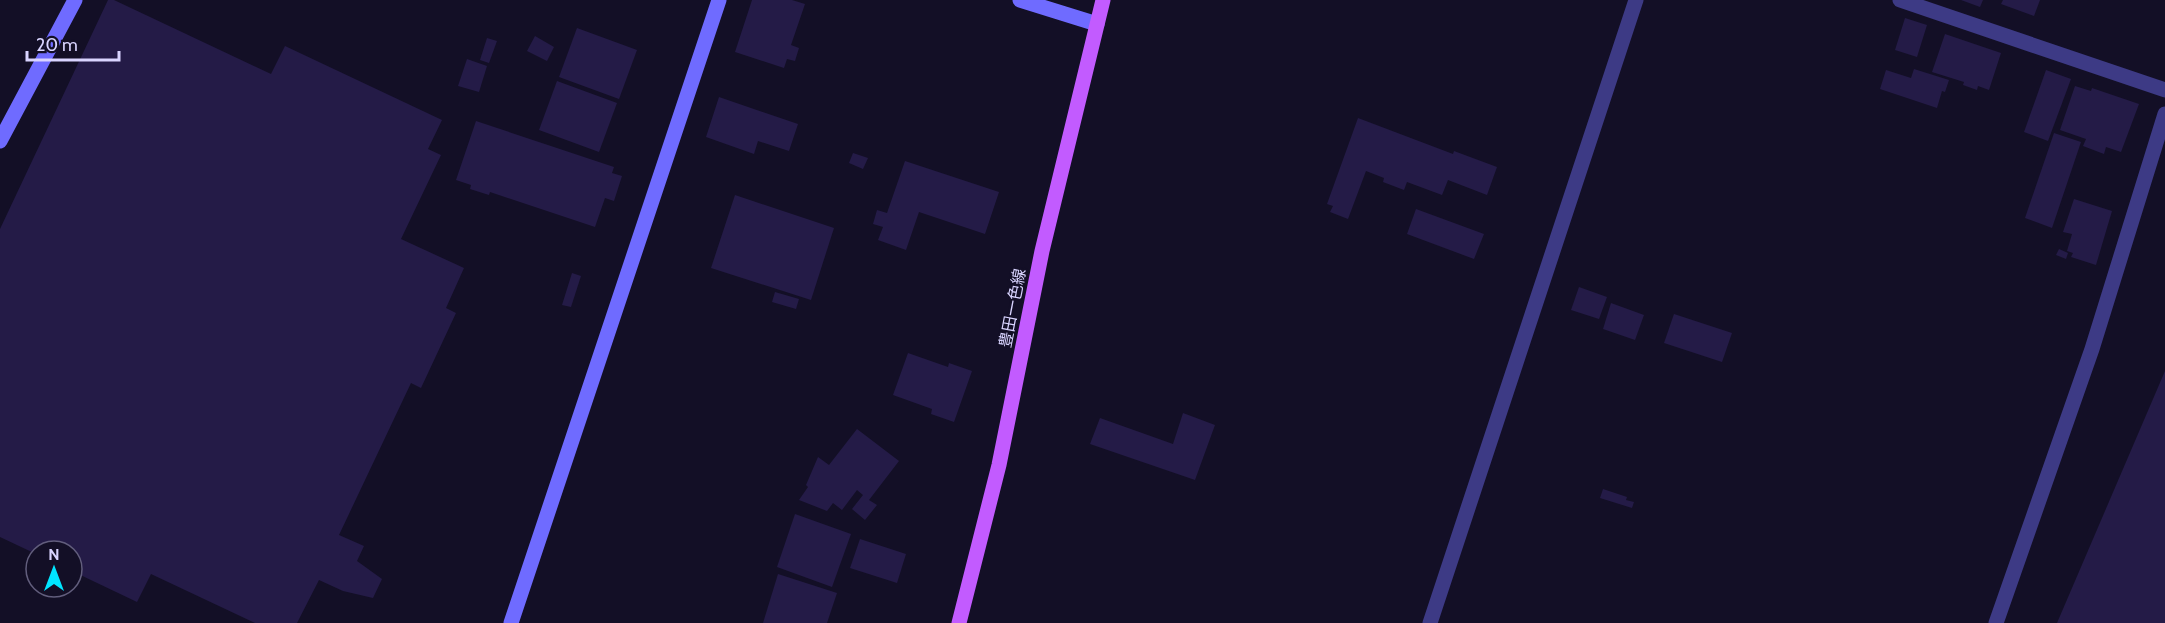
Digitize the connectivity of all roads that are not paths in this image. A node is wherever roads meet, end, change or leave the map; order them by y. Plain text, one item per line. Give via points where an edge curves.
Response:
1 (75, 0) edge
2 (719, 0) edge
3 (1020, 0) edge
4 (1103, 0) edge
5 (1636, 0) edge
6 (1900, 0) edge
7 (1097, 24) junction
8 (2165, 90) edge
9 (2165, 114) edge
10 (0, 141) edge
11 (510, 623) edge
12 (960, 623) edge
13 (1430, 623) edge
14 (1996, 623) edge

1 - 10 street
2 - 11 street
3 - 7 street
4 - 7 main road, 豊田一色線
5 - 13 street
6 - 8 street
7 - 12 main road, 豊田一色線 via 1042,251 999,465
9 - 14 street via 2092,349

